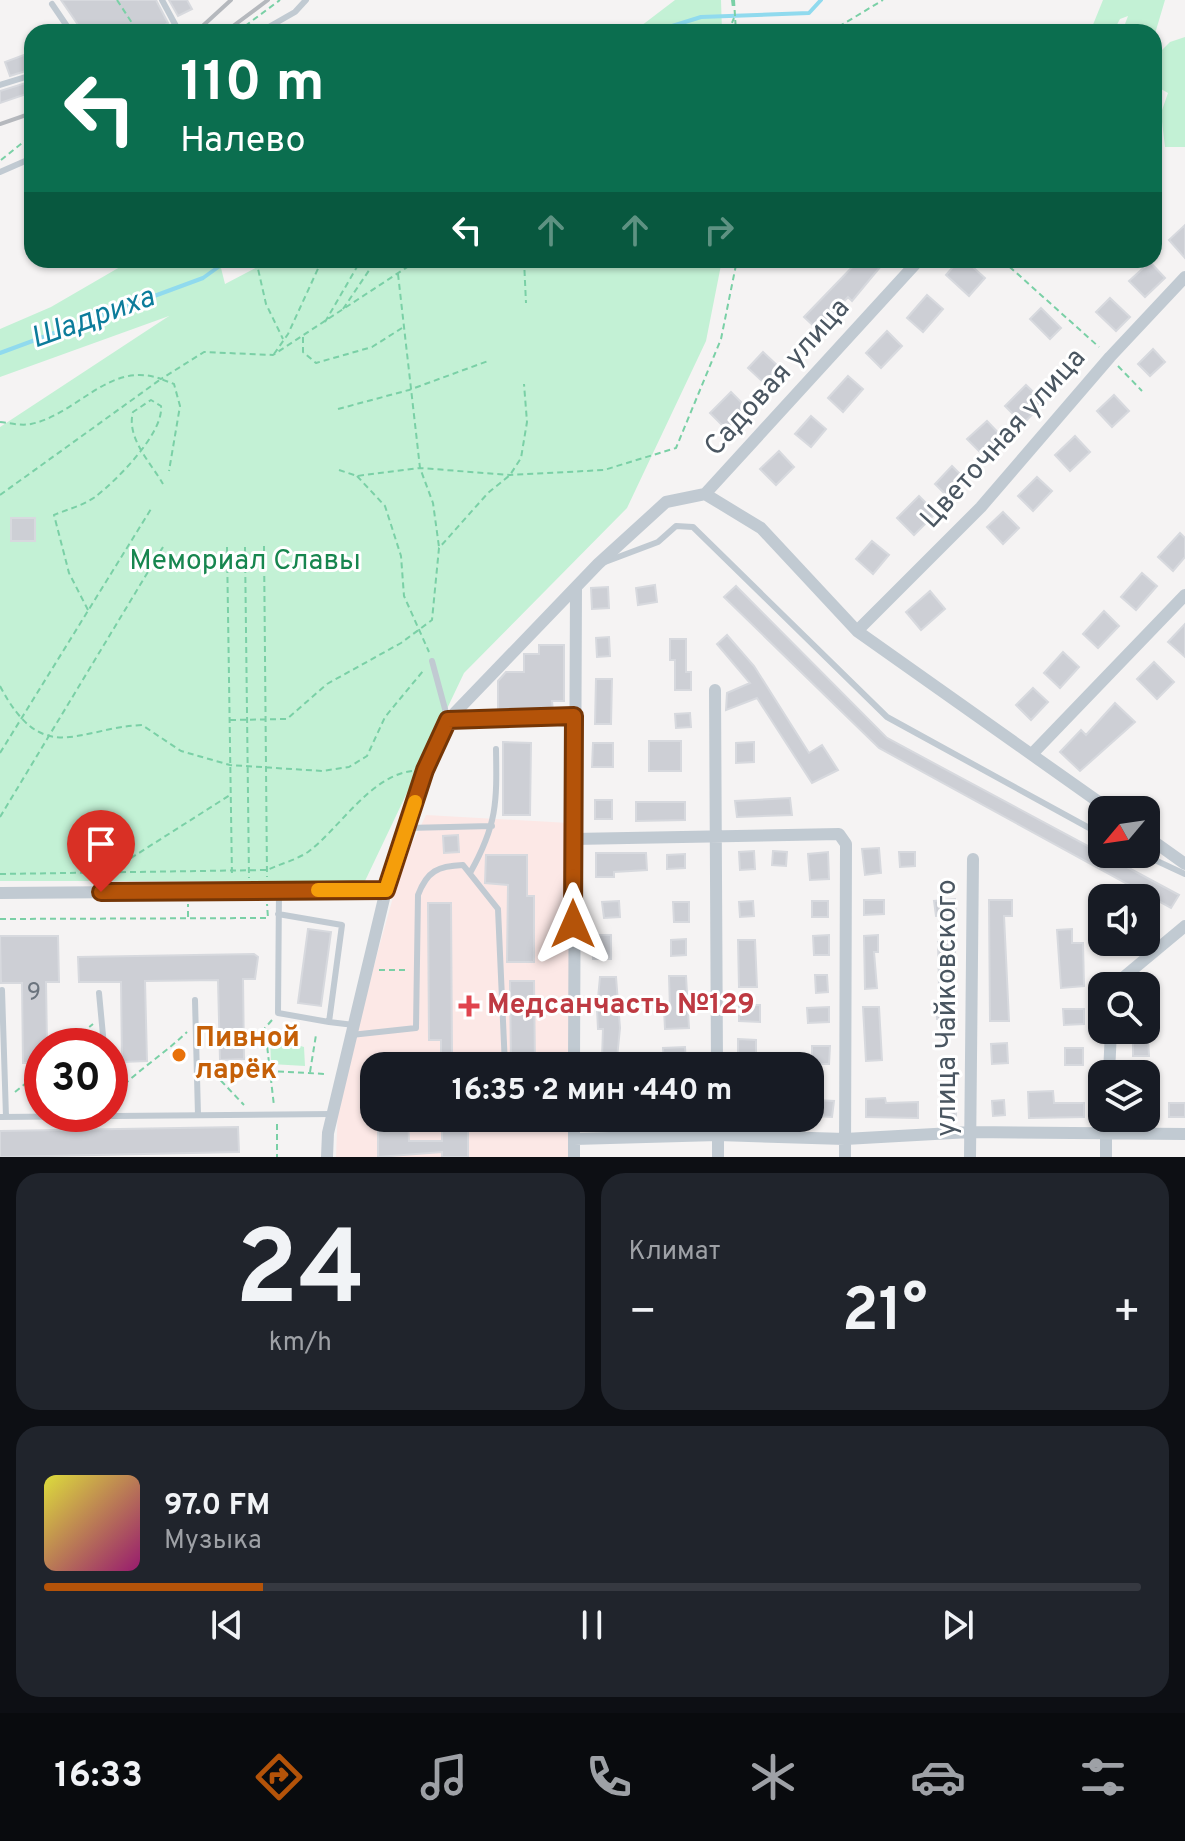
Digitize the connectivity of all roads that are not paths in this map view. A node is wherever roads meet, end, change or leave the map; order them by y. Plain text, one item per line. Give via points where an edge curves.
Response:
1 (162, 0) edge
2 (306, 0) edge
3 (52, 4) dead end
4 (66, 24) edge
5 (175, 24) edge
6 (274, 24) edge
7 (24, 78) edge
8 (0, 85) edge
9 (24, 162) edge
10 (0, 172) edge
11 (912, 268) edge
12 (1185, 277) edge
13 (705, 494) junction
14 (598, 564) junction
15 (576, 587) junction
16 (1185, 595) edge
17 (857, 631) junction
18 (432, 661) road end
19 (715, 690) dead end
20 (574, 716) junction
21 (448, 720) junction
22 (496, 749) dead end
23 (1032, 754) junction
24 (1090, 796) edge
25 (492, 826) junction
26 (1088, 827) edge
27 (407, 828) junction
28 (716, 835) junction
29 (573, 839) junction
30 (1160, 846) edge
31 (973, 859) dead end
32 (1160, 862) edge
33 (1185, 864) edge
34 (470, 873) junction
35 (1185, 874) edge
36 (386, 890) junction
37 (273, 891) junction
38 (0, 893) edge
39 (278, 914) junction
40 (1185, 926) edge
41 (1130, 972) edge
42 (2, 990) edge
43 (99, 993) dead end
44 (195, 1000) dead end
45 (329, 1022) junction
46 (102, 1028) edge
47 (352, 1030) junction
48 (504, 1052) edge
49 (574, 1052) edge
50 (717, 1052) edge
51 (333, 1114) junction
52 (128, 1115) edge
53 (198, 1115) junction
54 (3, 1117) edge
55 (24, 1117) edge
56 (574, 1132) edge
57 (970, 1132) junction
58 (1106, 1133) junction
59 (1185, 1134) edge
60 (718, 1135) junction
61 (574, 1139) junction
62 (845, 1139) junction
63 (327, 1157) edge
64 (574, 1157) edge
65 (718, 1157) edge
66 (845, 1157) edge
67 (970, 1157) edge
68 (1106, 1157) edge

1 - 5 lane
2 - 6 lane
3 - 4 lane
7 - 8 lane
9 - 10 lane
11 - 13 street, Садовая улица
12 - 17 street, Цветочная улица via 981,507
13 - 14 street via 666,502
13 - 17 street via 761,528
14 - 15 street
14 - 26 lane via 658,542 676,526 693,527 887,717
15 - 20 street
15 - 21 street
16 - 23 street
17 - 23 street
18 - 21 lane
19 - 28 street
20 - 21 lane
20 - 29 street
21 - 27 street
22 - 25 lane via 497,809
23 - 24 street
25 - 27 lane
25 - 34 lane
27 - 36 street
28 - 29 street
28 - 50 street
28 - 62 street via 829,831 846,844
29 - 49 street
30 - 33 street
31 - 57 street, улица Чайковского
32 - 35 lane
34 - 47 lane via 463,865 444,866 424,877 418,895 416,1028
34 - 48 lane via 498,909
36 - 37 street
36 - 47 street
37 - 38 street
37 - 39 lane
39 - 45 lane via 278,1013
39 - 45 lane via 342,925
40 - 41 street
42 - 54 lane
43 - 46 lane
44 - 53 lane
45 - 47 lane
47 - 51 street
51 - 53 lane
51 - 63 street
52 - 53 lane
54 - 55 lane
56 - 61 street
57 - 58 street
57 - 62 street
57 - 67 street, улица Чайковского
58 - 59 street
58 - 68 street
60 - 61 street
60 - 62 street
60 - 65 street
61 - 64 street
62 - 66 street

